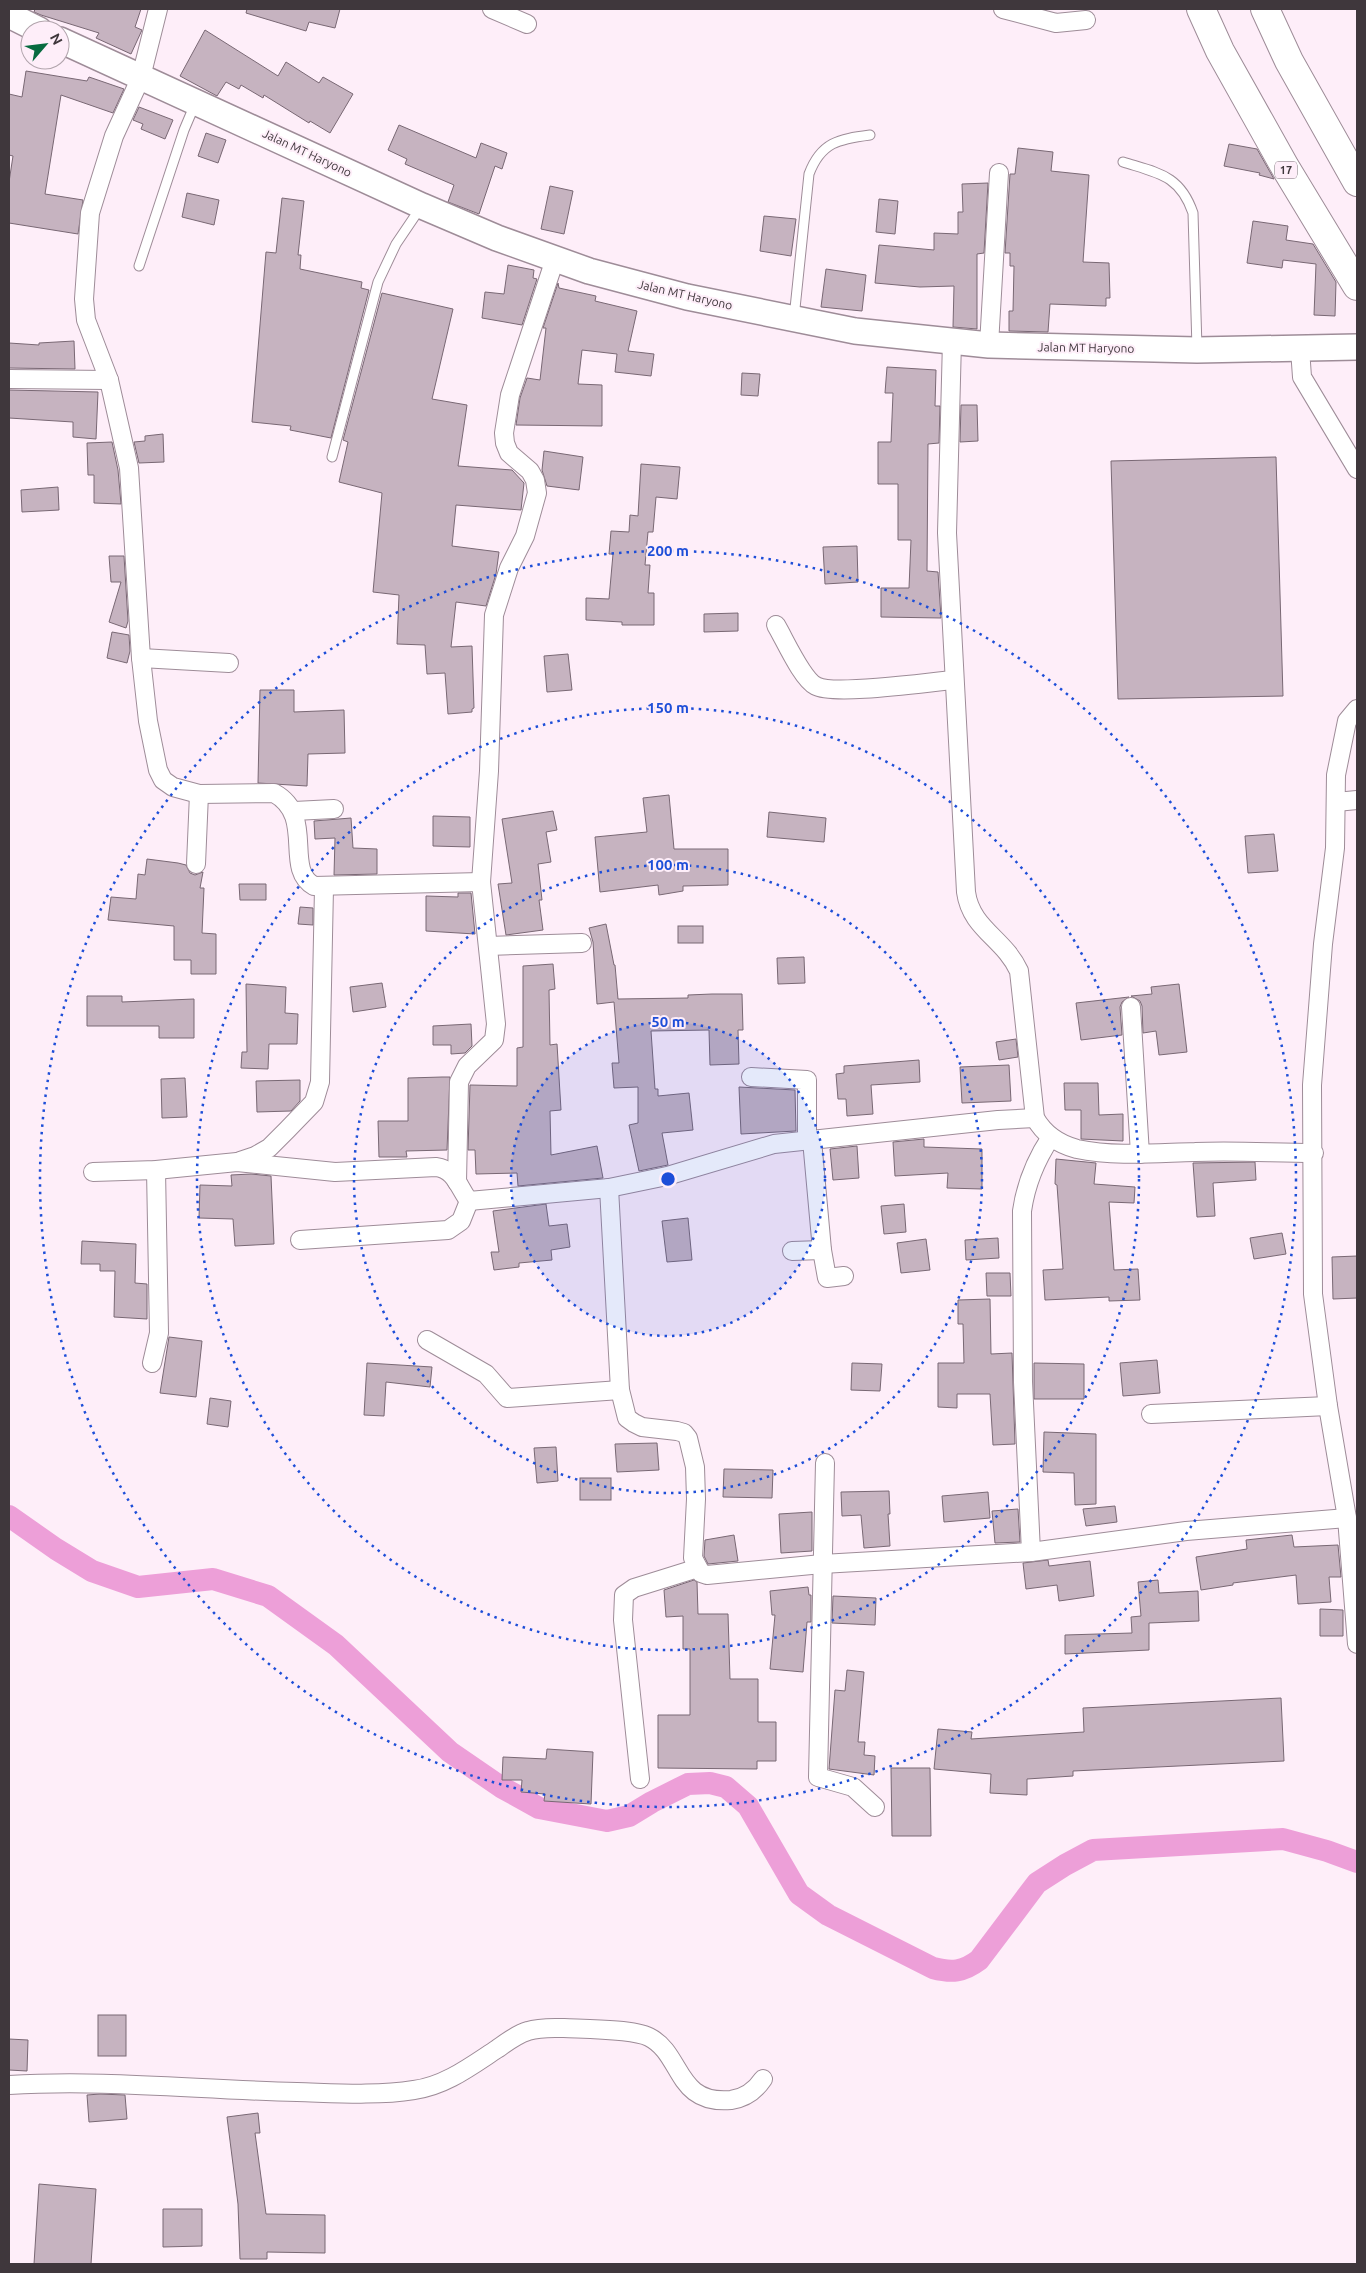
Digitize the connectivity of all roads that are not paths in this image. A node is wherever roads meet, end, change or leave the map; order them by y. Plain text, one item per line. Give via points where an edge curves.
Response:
1 (158, 9) edge
2 (492, 9) edge
3 (1003, 9) edge
4 (1201, 9) edge
5 (1265, 9) edge
6 (10, 13) edge
7 (22, 20) edge
8 (1086, 20) dead end
9 (528, 24) dead end
10 (70, 45) edge
11 (141, 77) junction
12 (196, 102) junction
13 (870, 135) dead end
14 (1123, 162) dead end
15 (999, 172) dead end
16 (1357, 182) edge
17 (422, 206) junction
18 (556, 259) junction
19 (139, 266) dead end
20 (1357, 286) edge
21 (794, 319) junction
22 (952, 341) junction
23 (989, 345) junction
24 (1357, 348) edge
25 (1300, 349) junction
26 (1197, 350) junction
27 (9, 379) edge
28 (109, 380) junction
29 (332, 457) dead end
30 (1357, 469) edge
31 (776, 626) dead end
32 (141, 658) junction
33 (229, 662) dead end
34 (954, 680) junction
35 (1357, 709) edge
36 (199, 794) junction
37 (1357, 800) edge
38 (1336, 802) junction
39 (334, 809) dead end
40 (294, 811) junction
41 (196, 864) dead end
42 (481, 882) junction
43 (324, 888) junction
44 (582, 943) dead end
45 (488, 946) junction
46 (1132, 1007) dead end
47 (751, 1077) dead end
48 (1034, 1118) junction
49 (1050, 1137) junction
50 (810, 1140) junction
51 (1314, 1153) junction
52 (1140, 1154) junction
53 (237, 1162) junction
54 (156, 1170) junction
55 (93, 1172) dead end
56 (457, 1182) junction
57 (609, 1188) junction
58 (469, 1201) junction
59 (300, 1240) dead end
60 (822, 1250) junction
61 (792, 1251) dead end
62 (844, 1276) dead end
63 (427, 1340) dead end
64 (152, 1363) dead end
65 (620, 1390) junction
66 (1328, 1406) junction
67 (1151, 1414) dead end
68 (825, 1463) dead end
69 (1346, 1518) junction
70 (1031, 1552) junction
71 (822, 1564) junction
72 (698, 1568) junction
73 (1357, 1644) edge
74 (640, 1779) dead end
75 (875, 1807) dead end
76 (763, 2079) dead end
77 (9, 2085) edge

1 - 11 street
2 - 9 street
3 - 8 street via 1056,23
4 - 20 highway, 17 via 1220,51 1285,167
5 - 16 highway via 1288,61
6 - 7 main road
10 - 11 main road, Jalan MT Haryono
11 - 12 main road, Jalan MT Haryono
11 - 28 street via 114,136 90,213 84,298 86,320
12 - 17 main road, Jalan MT Haryono
12 - 19 lane
13 - 21 lane via 844,139 824,149 815,159 809,174
14 - 26 lane via 1173,181 1187,195 1193,213
15 - 23 street
17 - 18 main road, Jalan MT Haryono
17 - 29 lane via 396,244 378,282
18 - 21 main road, Jalan MT Haryono via 687,297
18 - 42 street via 510,395 504,433 509,453 530,471 537,493 525,536 501,588 494,615 490,771
21 - 22 main road, Jalan MT Haryono via 882,334
22 - 23 main road, Jalan MT Haryono
22 - 34 street via 947,533
23 - 26 main road, Jalan MT Haryono
24 - 25 main road, Jalan MT Haryono
25 - 26 main road, Jalan MT Haryono
25 - 30 street via 1302,377
27 - 28 street
28 - 32 street via 129,468
31 - 34 street via 816,686 827,689 868,688
32 - 33 street
32 - 36 street via 148,721 158,770 163,780 173,787
34 - 48 street via 968,907 974,918 1014,959 1019,970
35 - 38 street via 1347,721 1340,745
36 - 40 street via 274,793
36 - 41 street
37 - 38 street
38 - 51 street via 1335,848 1323,944 1312,1085
39 - 40 street
40 - 43 street via 300,868 307,882
42 - 43 street
42 - 45 street
43 - 53 street via 320,1082 314,1102 269,1148
44 - 45 street
45 - 56 street via 496,1024 494,1040 467,1066 459,1082
46 - 52 street
47 - 50 street via 807,1080
48 - 49 street
48 - 50 street
49 - 52 street via 1076,1148
49 - 70 street via 1037,1158 1025,1189 1022,1211 1023,1382
50 - 57 street via 747,1150 667,1176
50 - 60 street
51 - 52 street
51 - 66 street via 1313,1294
53 - 54 street
53 - 56 street via 335,1172 445,1168
54 - 55 street
54 - 64 street via 159,1333
56 - 58 street
57 - 58 street
57 - 65 street
58 - 59 street via 461,1221 448,1230
60 - 61 street
60 - 62 street via 827,1278
63 - 65 street via 486,1374 507,1398
65 - 72 street via 627,1418 634,1423 677,1431 688,1438 696,1500 693,1558
66 - 67 street
66 - 69 street
68 - 71 street
69 - 70 street via 1186,1531
69 - 73 street
70 - 71 street
71 - 72 street via 708,1575
71 - 75 street via 818,1777 853,1787
72 - 74 street via 634,1588 624,1596 623,1620
76 - 77 street via 753,2092 743,2097 718,2100 702,2096 689,2087 660,2046 649,2037 548,2028 521,2034 447,2080 413,2091 240,2091 100,2083

